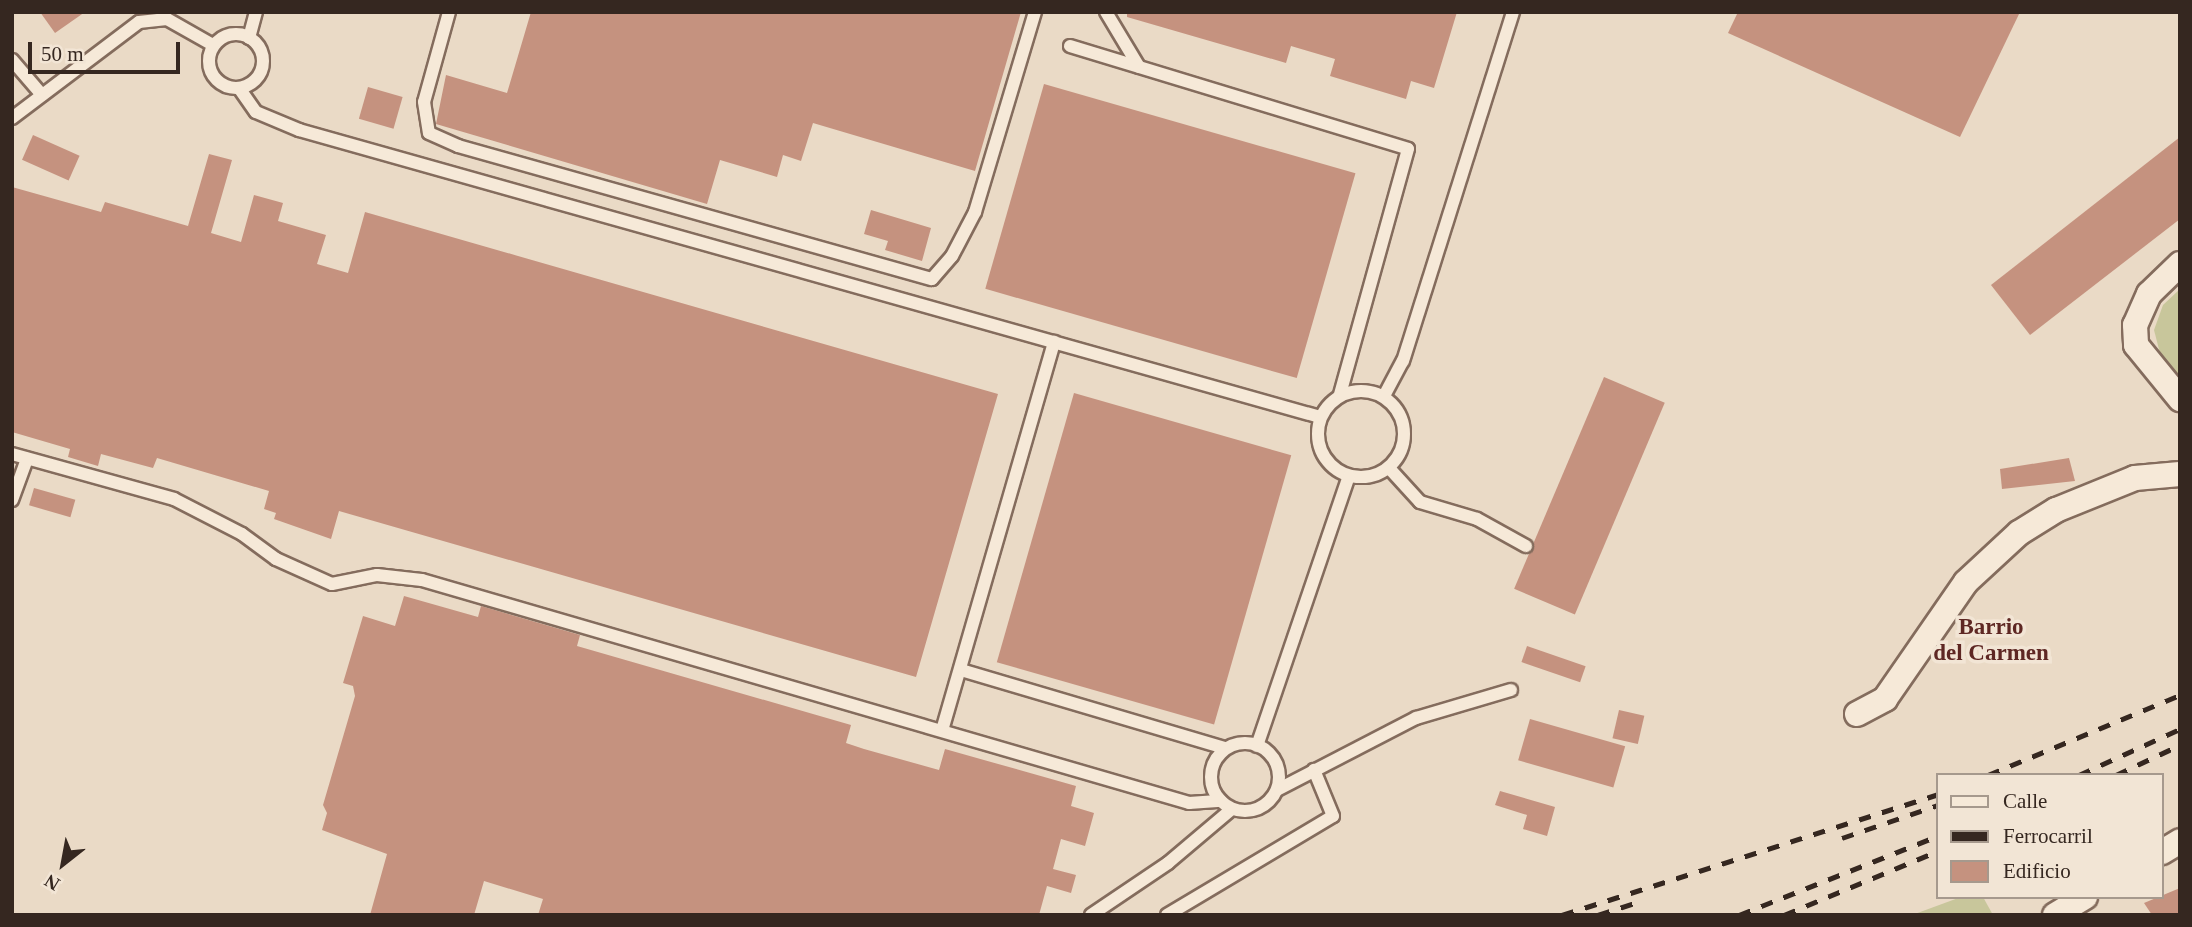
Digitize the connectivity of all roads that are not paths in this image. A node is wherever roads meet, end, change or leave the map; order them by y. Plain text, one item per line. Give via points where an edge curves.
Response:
1 (257, 12) edge
2 (449, 12) edge
3 (1035, 12) edge
4 (1106, 12) edge
5 (1513, 12) edge
6 (249, 38) junction
7 (213, 45) junction
8 (1070, 46) dead end
9 (12, 60) edge
10 (1139, 67) junction
11 (18, 77) edge
12 (239, 88) junction
13 (42, 95) junction
14 (12, 117) edge
15 (2180, 264) edge
16 (1054, 342) junction
17 (1340, 394) junction
18 (1384, 396) junction
19 (2180, 399) edge
20 (1320, 417) junction
21 (12, 454) edge
22 (27, 459) junction
23 (1389, 468) junction
24 (2180, 474) edge
25 (1349, 476) junction
26 (12, 500) edge
27 (1526, 546) dead end
28 (961, 670) junction
29 (1511, 690) dead end
30 (1857, 714) dead end
31 (943, 727) junction
32 (1257, 746) junction
33 (1225, 748) junction
34 (1314, 770) junction
35 (1277, 790) junction
36 (1227, 805) junction
37 (2180, 841) edge
38 (2164, 851) edge
39 (2082, 899) edge
40 (1091, 915) edge
41 (1167, 915) edge
42 (2055, 915) edge

1 - 6 lane
2 - 3 lane via 424,102 429,133 458,146 932,278 952,256 975,212
4 - 10 lane
5 - 18 lane via 1402,361
6 - 7 lane via 228,35
6 - 12 lane via 259,47 263,65 255,81
7 - 12 lane via 210,71 221,84
7 - 13 lane via 167,19 152,18 124,32
8 - 10 lane
9 - 11 lane
10 - 17 lane via 1408,149
11 - 13 lane
12 - 16 lane via 256,112 299,130
13 - 14 lane
15 - 19 street via 2149,294 2135,325 2136,345
16 - 20 lane
16 - 28 lane
17 - 18 lane via 1370,390
17 - 20 lane
18 - 23 lane via 1403,421 1404,445
20 - 25 lane via 1317,439 1324,459
21 - 22 lane
22 - 26 lane
22 - 31 lane via 174,499 242,534 276,559 332,584 377,575 422,580
23 - 25 lane via 1371,477
23 - 27 lane via 1420,502 1477,519
24 - 30 street via 2135,478 2056,510 2019,533 1966,582 1885,699
25 - 32 lane
28 - 31 lane
28 - 33 lane
29 - 34 lane via 1416,718
31 - 36 lane via 1189,803
32 - 33 lane
32 - 35 lane via 1276,763
33 - 36 lane via 1211,777
34 - 35 lane
34 - 41 lane via 1333,816
35 - 36 lane via 1258,808
36 - 40 lane via 1168,863
37 - 38 street
39 - 42 street

